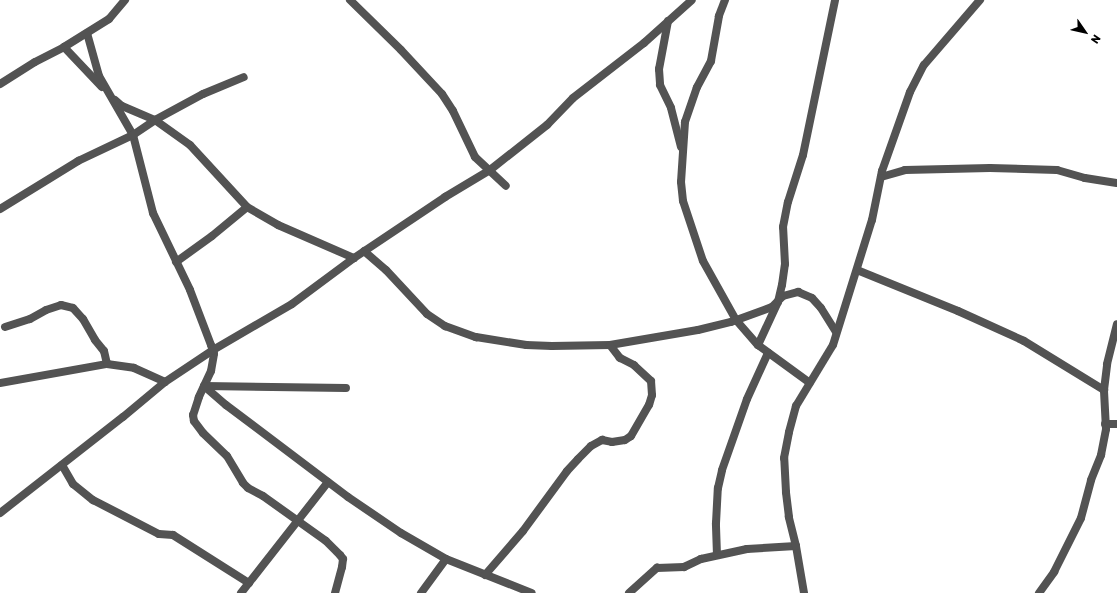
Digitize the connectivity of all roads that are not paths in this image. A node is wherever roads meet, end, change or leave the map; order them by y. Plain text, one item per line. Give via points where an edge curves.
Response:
1 (125, 0) edge
2 (350, 0) edge
3 (692, 0) edge
4 (725, 0) edge
5 (835, 0) edge
6 (980, 0) edge
7 (668, 21) junction
8 (87, 33) junction
9 (64, 47) junction
10 (244, 77) dead end
11 (0, 84) edge
12 (109, 95) junction
13 (155, 120) junction
14 (133, 135) junction
15 (683, 154) junction
16 (490, 170) junction
17 (881, 177) junction
18 (1117, 183) edge
19 (506, 186) dead end
20 (247, 207) junction
21 (0, 209) edge
22 (364, 251) junction
23 (354, 258) junction
24 (176, 262) junction
25 (857, 270) junction
26 (778, 302) junction
27 (736, 320) junction
28 (1117, 324) edge
29 (6, 327) dead end
30 (836, 332) junction
31 (610, 345) junction
32 (758, 345) junction
33 (213, 350) junction
34 (768, 353) junction
35 (107, 364) junction
36 (165, 382) junction
37 (0, 383) edge
38 (810, 383) junction
39 (204, 386) junction
40 (346, 388) dead end
41 (1104, 390) junction
42 (1105, 424) junction
43 (1117, 424) edge
44 (62, 465) junction
45 (328, 482) junction
46 (0, 513) edge
47 (296, 520) junction
48 (796, 546) junction
49 (717, 555) junction
50 (446, 559) junction
51 (485, 575) junction
52 (249, 583) junction
53 (241, 593) edge
54 (335, 593) edge
55 (421, 593) edge
56 (532, 593) edge
57 (629, 593) edge
58 (804, 593) edge
59 (1039, 593) edge

1 - 8 street via 108,19
2 - 16 street via 402,50 442,94 475,157
3 - 7 street
4 - 15 street via 719,16 711,61 691,103
5 - 26 street via 803,156 787,208 784,227 785,264
6 - 17 street via 921,72 910,92
7 - 15 street via 659,69 660,85 671,108
7 - 16 street via 573,98 547,125
8 - 9 street
8 - 12 street via 99,76
9 - 11 street
9 - 12 street
10 - 13 street via 218,86
12 - 13 street via 122,106
12 - 14 street
13 - 14 street
13 - 20 street via 190,145
14 - 21 street via 78,161
14 - 24 street via 153,213
15 - 27 street via 683,201 703,261
16 - 19 street
16 - 22 street via 444,197
17 - 18 street via 905,170 990,168 1057,170
17 - 25 street via 872,220
20 - 23 street via 278,225
20 - 24 street
22 - 23 street
22 - 31 street via 386,270 427,314 458,332 526,345
23 - 33 street via 292,304
24 - 33 street via 190,290
25 - 30 street
25 - 41 street via 1024,341
26 - 27 street via 772,307
26 - 30 street via 790,292 798,292 812,298
26 - 32 street
27 - 31 street via 698,330
27 - 32 street
28 - 41 street via 1107,364
29 - 35 street via 61,305 73,308 104,351
30 - 38 street
31 - 51 street via 620,358 634,365 651,381 652,395 649,405 631,436 625,440 612,442 602,440 591,446 578,459 524,531
32 - 34 street
33 - 36 street
33 - 39 street via 211,371
34 - 38 street
34 - 49 street via 747,399 722,470 718,488
35 - 36 street via 134,368
35 - 37 street
36 - 44 street
38 - 48 street via 796,406 784,458 788,517
39 - 40 street
39 - 45 street
39 - 47 street via 192,415 194,420 203,433 227,456 243,483
41 - 42 street
42 - 43 street
42 - 59 street via 1101,455 1081,518 1054,572
44 - 46 street
44 - 52 street via 73,484 93,500 159,534 173,535
45 - 47 street
45 - 50 street via 389,525
47 - 52 street
47 - 54 street via 326,542 343,559
48 - 49 street via 748,549
48 - 58 street
49 - 57 street via 684,567 657,568
50 - 51 street
50 - 55 street
51 - 56 street
52 - 53 street

